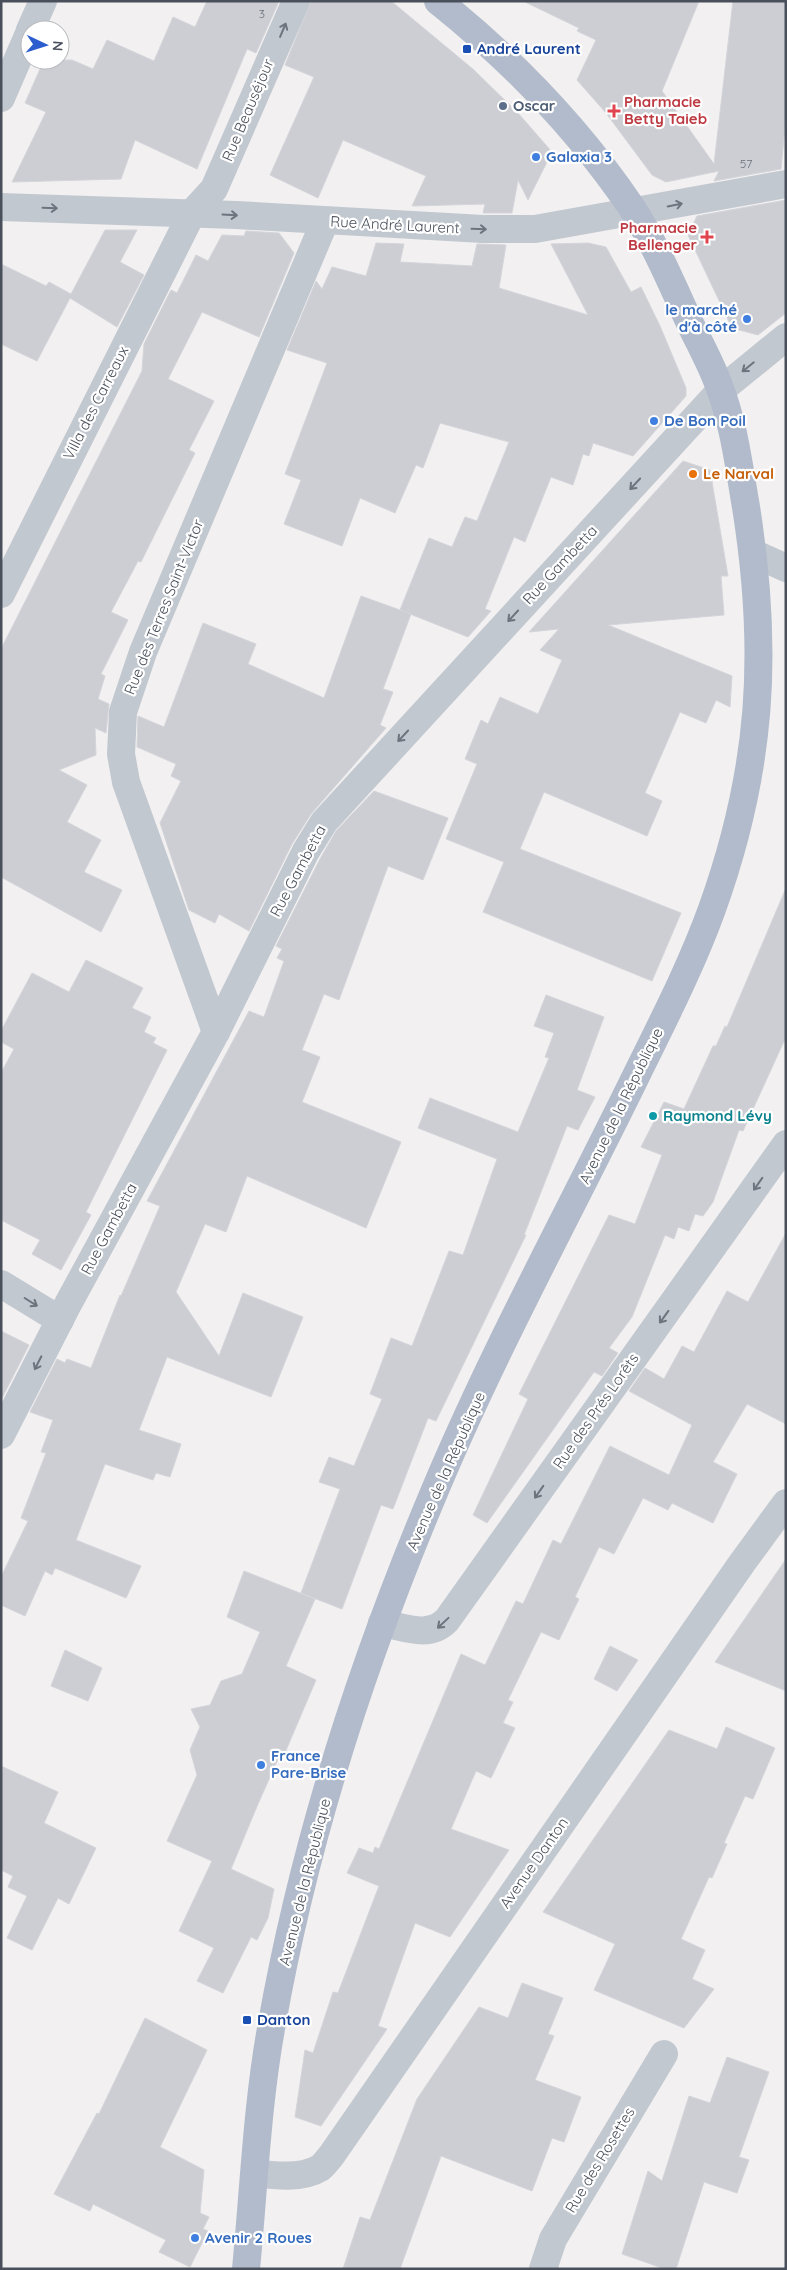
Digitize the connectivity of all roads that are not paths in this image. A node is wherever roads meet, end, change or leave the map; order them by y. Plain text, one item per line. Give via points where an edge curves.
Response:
1 (42, 1) edge
2 (296, 1) edge
3 (438, 1) edge
4 (34, 20) edge
5 (20, 53) edge
6 (1, 98) edge
7 (786, 184) edge
8 (1, 207) edge
9 (192, 213) junction
10 (635, 213) junction
11 (325, 221) junction
12 (786, 337) edge
13 (721, 390) junction
14 (753, 553) junction
15 (786, 568) edge
16 (1, 594) edge
17 (216, 1032) junction
18 (786, 1144) edge
19 (1, 1284) edge
20 (60, 1320) junction
21 (1, 1435) edge
22 (786, 1503) edge
23 (382, 1623) junction
24 (664, 2054) dead end
25 (255, 2173) junction
26 (246, 2269) edge
27 (543, 2269) edge

1 - 4 street
9 -> 2 street, Rue Beauséjour via 214,189
3 - 10 main road, Avenue de la République via 525,79 559,116
5 - 6 street
10 -> 7 street, Rue André Laurent
8 -> 9 street, Rue André Laurent
9 -> 11 street, Rue André Laurent
9 - 16 street, Villa des Carreaux
11 -> 10 street, Rue André Laurent via 535,229
10 - 13 main road, Avenue de la République
11 - 17 street, Rue des Terres Saint-Victor via 143,652 122,712 121,754 126,782
12 -> 13 street, Rue Gambetta
13 - 14 main road, Avenue de la République via 743,489
13 -> 17 street, Rue Gambetta via 324,822 306,851
14 - 15 street
14 - 23 main road, Avenue de la République via 760,651 756,724 744,797 711,912 671,1006 448,1461
17 - 20 street, Rue Gambetta
18 -> 23 street, Rue des Prés Lorêts via 447,1620 431,1631
19 -> 20 street
20 -> 21 street, Rue Gambetta
22 - 25 street, Avenue Danton via 331,2156 320,2168 306,2173 281,2176
23 - 25 main road, Avenue de la République via 335,1765 292,1922 271,2027
24 - 27 street, Rue des Rosettes via 552,2239
25 - 26 main road, Avenue de la République

